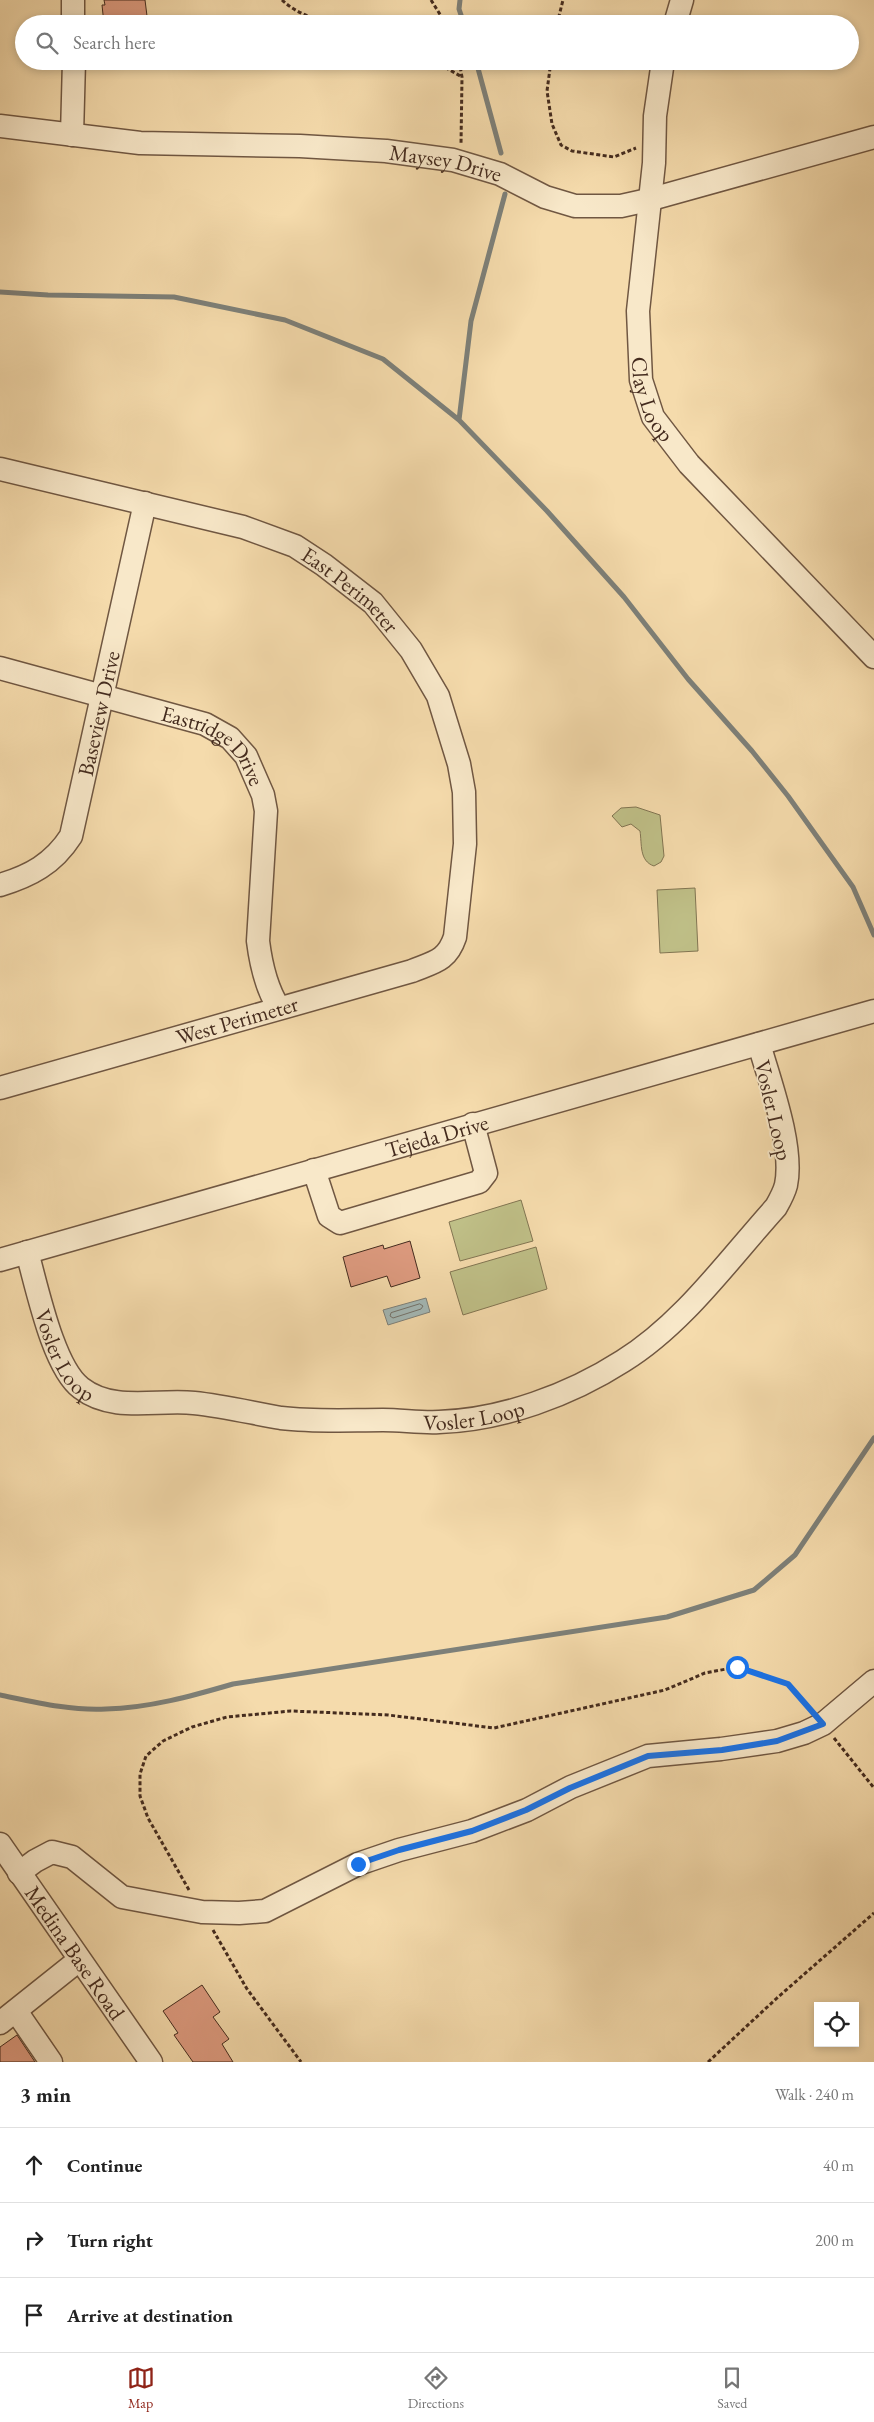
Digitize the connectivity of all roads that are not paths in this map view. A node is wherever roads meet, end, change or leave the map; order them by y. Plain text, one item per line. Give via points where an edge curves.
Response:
1 (73, 0) edge
2 (682, 0) edge
3 (73, 15) edge
4 (677, 15) edge
5 (74, 70) edge
6 (662, 70) edge
7 (0, 126) edge
8 (72, 135) junction
9 (874, 137) edge
10 (648, 200) junction
11 (0, 468) edge
12 (145, 503) junction
13 (874, 657) edge
14 (0, 668) edge
15 (102, 696) junction
16 (0, 885) edge
17 (456, 930) joint
18 (279, 1008) junction
19 (874, 1012) edge
20 (759, 1044) junction
21 (0, 1088) edge
22 (473, 1124) junction
23 (314, 1170) junction
24 (27, 1252) junction
25 (0, 1260) edge
26 (874, 1681) edge
27 (0, 1844) edge
28 (20, 1873) junction
29 (79, 1960) junction
30 (8, 2017) edge
31 (51, 2062) edge
32 (151, 2062) edge

1 - 3 street
2 - 4 street
5 - 8 street
6 - 10 street, Clay Loop
7 - 8 street, Maysey Drive
8 - 10 street, Maysey Drive via 140,144 214,143 386,151 460,162 500,174 545,197 575,206 621,206
9 - 10 street, Maysey Drive
10 - 13 street, Clay Loop via 638,311 638,357 640,380 653,417 689,464
11 - 12 street, East Perimeter
12 - 15 street, Baseview Drive
12 - 17 street, East Perimeter via 244,527 295,546 373,603 402,638 438,696 459,764 464,792 464,844
14 - 15 street, Eastridge Drive
15 - 16 street, Baseview Drive via 71,836 50,862 28,876
15 - 18 street, Eastridge Drive via 205,724 230,738 246,756 256,774 266,812 258,941 271,995
17 - 18 street, West Perimeter via 444,958 412,971
18 - 21 street, West Perimeter
19 - 20 street, Tejeda Drive
20 - 22 street, Tejeda Drive
20 - 24 street, Vosler Loop via 788,1170 786,1188 776,1207 674,1322 650,1342 623,1361 564,1392 507,1412 438,1422 316,1421 194,1402 136,1403 98,1398 72,1381 62,1364
22 - 23 street, Tejeda Drive
22 - 23 street via 486,1173 479,1182 350,1220 340,1222 329,1216
23 - 24 street, Tejeda Drive
24 - 25 street, Tejeda Drive
26 - 28 street via 823,1724 777,1741 722,1750 648,1756 481,1827 358,1864 265,1911 202,1912 122,1897 72,1857 52,1852
27 - 28 street, Medina Base Road
28 - 29 street, Medina Base Road
29 - 30 street
29 - 32 street, Medina Base Road
30 - 31 street

